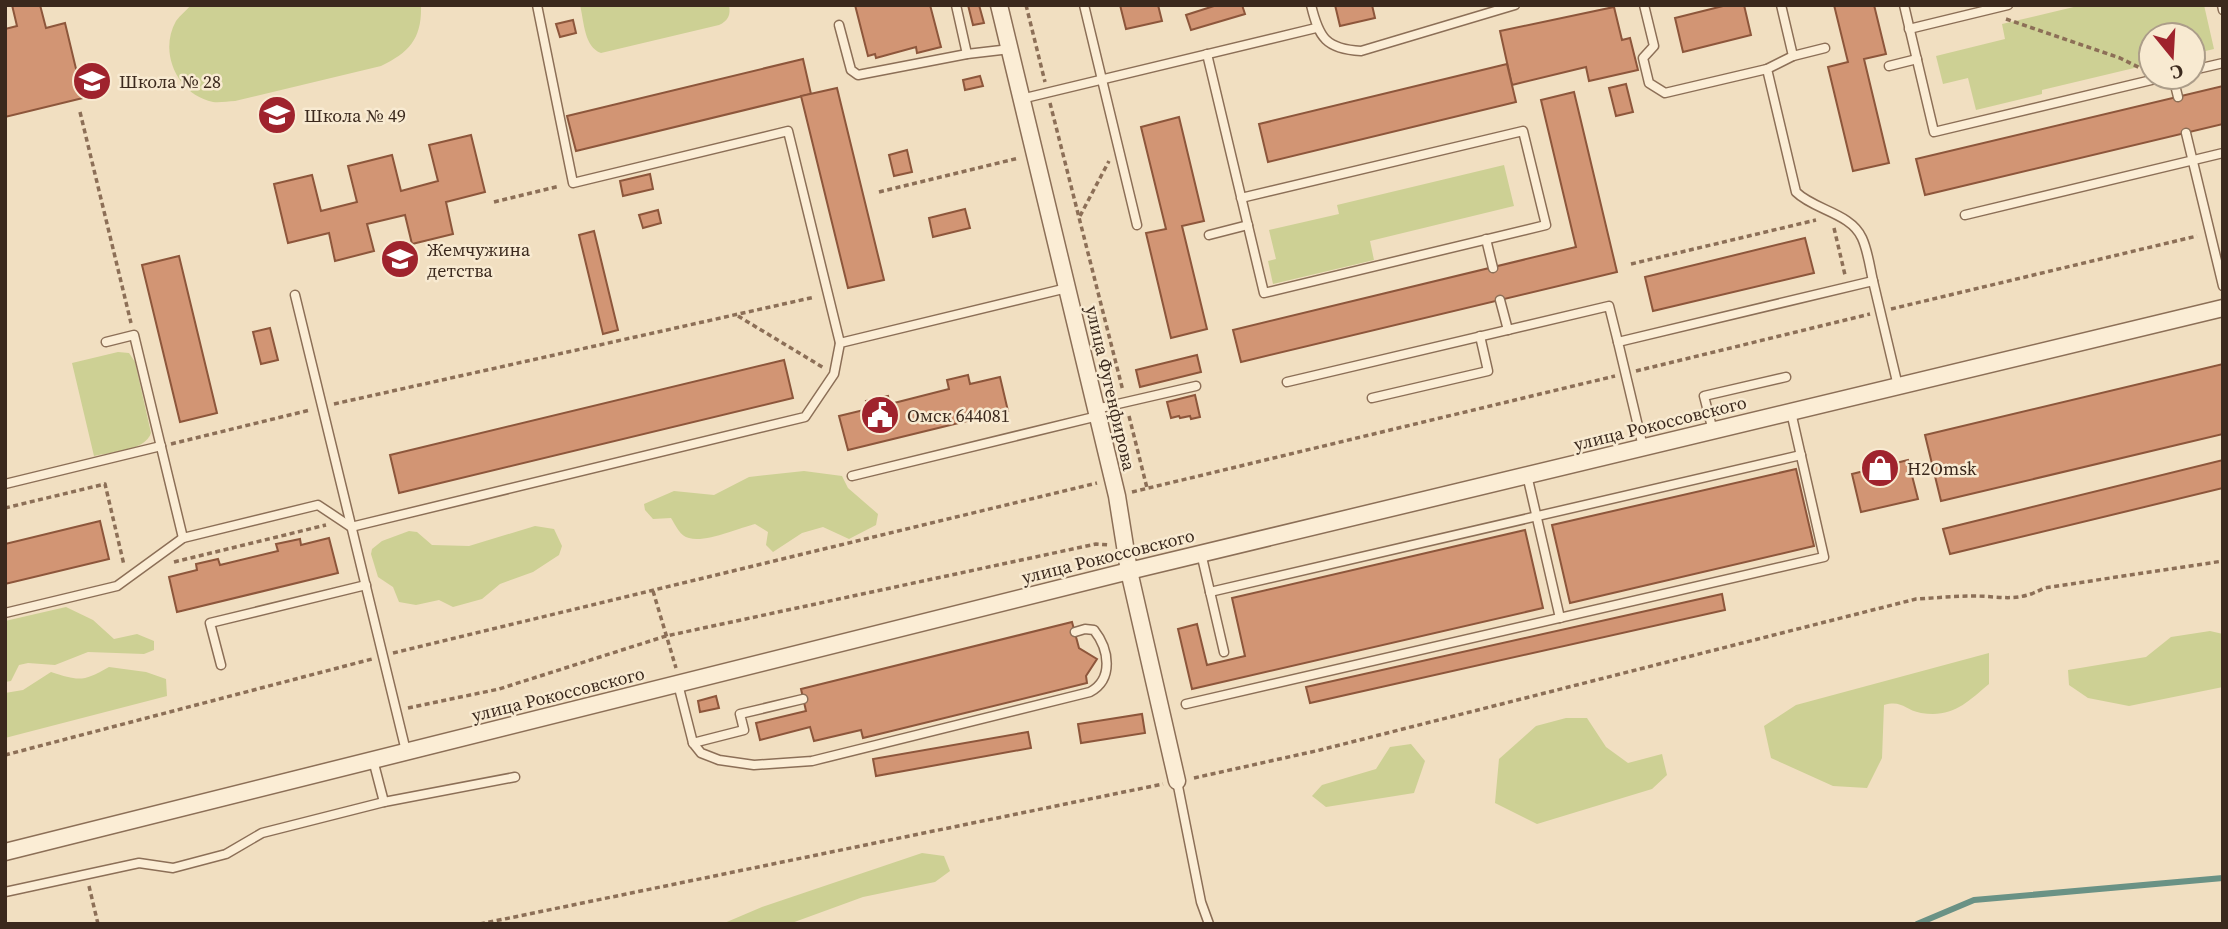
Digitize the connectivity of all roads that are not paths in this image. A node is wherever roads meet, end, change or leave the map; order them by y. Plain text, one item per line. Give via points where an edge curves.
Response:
1 (537, 5) edge
2 (956, 5) edge
3 (999, 5) edge
4 (1084, 5) edge
5 (1311, 5) edge
6 (1516, 5) edge
7 (1644, 5) edge
8 (1781, 5) edge
9 (1903, 5) edge
10 (2008, 5) edge
11 (839, 25) dead end
12 (1316, 28) junction
13 (1909, 29) junction
14 (1825, 48) dead end
15 (1010, 49) junction
16 (967, 54) junction
17 (1207, 54) junction
18 (1793, 56) junction
19 (1917, 59) junction
20 (1889, 66) dead end
21 (1767, 69) junction
22 (1102, 79) junction
23 (2137, 83) edge
24 (2176, 91) edge
25 (2178, 97) dead end
26 (1021, 99) junction
27 (2186, 133) dead end
28 (2223, 153) edge
29 (2193, 160) junction
30 (1241, 198) junction
31 (1965, 215) dead end
32 (1137, 225) dead end
33 (1248, 225) junction
34 (1209, 235) dead end
35 (1486, 239) junction
36 (1493, 268) dead end
37 (1873, 281) junction
38 (2223, 286) edge
39 (1067, 288) junction
40 (295, 295) dead end
41 (1500, 300) dead end
42 (2223, 308) edge
43 (1508, 330) junction
44 (1480, 336) junction
45 (106, 342) dead end
46 (1618, 342) junction
47 (840, 343) junction
48 (1786, 377) dead end
49 (1287, 383) dead end
50 (1196, 386) dead end
51 (1898, 386) junction
52 (1372, 398) dead end
53 (1791, 412) junction
54 (1097, 413) junction
55 (1713, 431) junction
56 (161, 446) junction
57 (1643, 447) junction
58 (1801, 455) junction
59 (852, 475) dead end
60 (1527, 475) junction
61 (5, 484) edge
62 (1537, 516) junction
63 (351, 527) junction
64 (183, 538) junction
65 (1201, 553) junction
66 (1129, 571) junction
67 (366, 585) junction
68 (1210, 592) junction
69 (5, 612) edge
70 (1560, 618) junction
71 (1075, 632) dead end
72 (1224, 652) dead end
73 (221, 665) dead end
74 (679, 683) junction
75 (803, 699) dead end
76 (1186, 704) dead end
77 (692, 743) junction
78 (406, 751) junction
79 (373, 760) junction
80 (515, 777) dead end
81 (1177, 781) joint
82 (384, 802) junction
83 (5, 852) edge
84 (5, 892) edge
85 (1209, 924) edge

1 - 47 lane via 573,183 788,131
2 - 16 lane
3 - 15 street, улица Фугенфирова
4 - 22 lane
5 - 12 lane
6 - 12 lane via 1361,51 1328,44
7 - 21 lane via 1654,46 1643,58 1646,71 1649,83 1665,93
8 - 18 lane
9 - 13 lane
10 - 13 lane
11 - 16 lane via 855,75
12 - 17 lane
13 - 19 lane
14 - 18 lane
15 - 16 lane
15 - 26 street, улица Фугенфирова
17 - 22 lane
17 - 30 lane
18 - 21 lane
19 - 20 lane
19 - 23 lane via 1934,132
21 - 37 lane via 1796,192 1853,226 1862,237
22 - 26 lane
22 - 32 lane
24 - 25 lane
26 - 39 street, улица Фугенфирова
27 - 29 lane
28 - 29 lane
29 - 31 lane
29 - 38 lane
30 - 33 lane
30 - 35 lane via 1523,131 1546,225
33 - 34 lane
33 - 35 lane via 1264,293
35 - 36 lane
37 - 46 lane
37 - 51 lane
39 - 47 lane
39 - 54 street, улица Фугенфирова
40 - 63 lane
41 - 43 lane
42 - 51 street, улица Рокоссовского
43 - 44 lane
43 - 46 lane via 1609,306
44 - 49 lane
44 - 52 lane via 1488,370
45 - 56 lane via 134,335
46 - 57 lane
47 - 63 lane via 834,374 805,417
48 - 55 lane via 1704,396
50 - 54 lane
51 - 53 street, улица Рокоссовского
53 - 55 street, улица Рокоссовского
53 - 58 lane
54 - 59 lane
54 - 66 street, улица Фугенфирова
55 - 57 street, улица Рокоссовского
56 - 61 lane
56 - 64 lane
57 - 60 street, улица Рокоссовского
58 - 62 lane
58 - 70 lane via 1824,557
60 - 62 lane
60 - 65 street, улица Рокоссовского
62 - 68 lane
62 - 70 lane
63 - 64 lane via 318,505
63 - 67 lane
64 - 69 lane via 117,586
65 - 66 street, улица Рокоссовского
65 - 68 lane
66 - 74 street, улица Рокоссовского
66 - 81 street, улица Фугенфирова
67 - 73 lane via 210,623
67 - 78 lane
68 - 72 lane
70 - 76 lane
71 - 77 lane via 1094,630 1107,658 1103,680 1090,692 812,761 754,765 719,761
74 - 77 lane
74 - 78 street, улица Рокоссовского
75 - 77 lane via 740,715 744,730
78 - 79 street, улица Рокоссовского
79 - 82 lane
79 - 83 street, улица Рокоссовского
80 - 82 lane
81 - 85 lane
82 - 84 lane via 262,833 226,855 173,868 139,863

